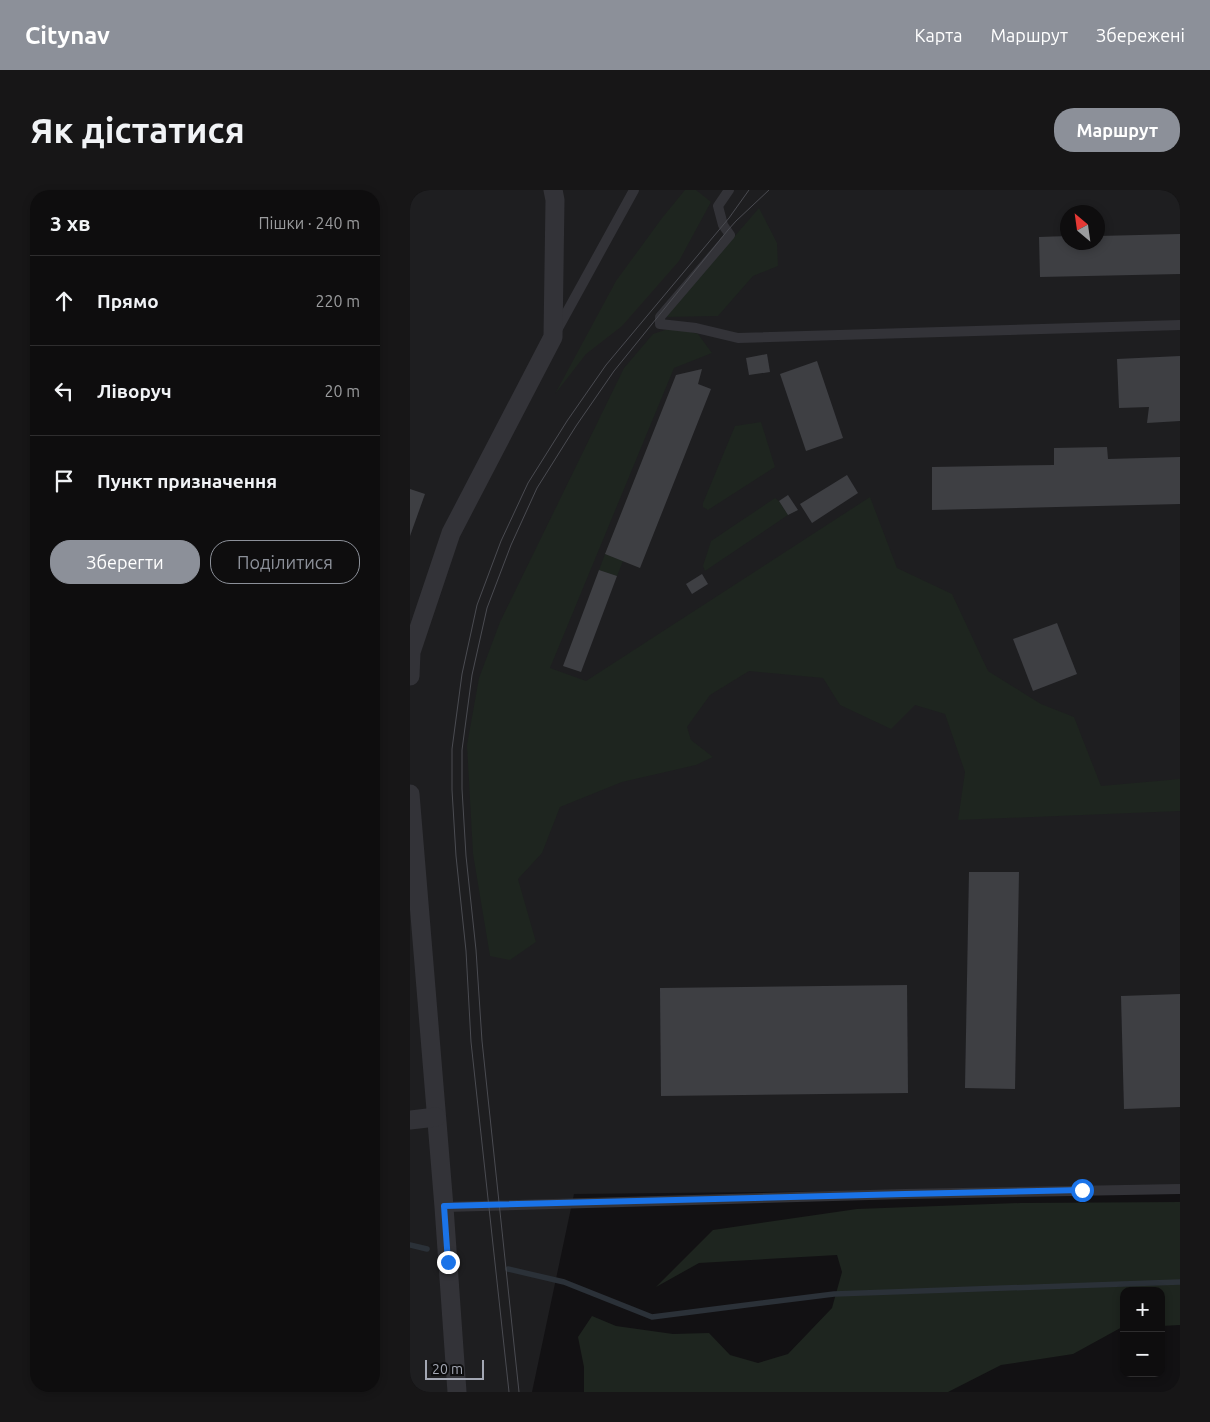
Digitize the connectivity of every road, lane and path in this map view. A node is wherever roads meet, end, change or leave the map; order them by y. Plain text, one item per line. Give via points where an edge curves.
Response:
1 (553, 190) edge
2 (634, 190) edge
3 (729, 190) edge
4 (1180, 325) edge
5 (553, 337) junction
6 (410, 676) edge
7 (410, 794) edge
8 (436, 1118) junction
9 (410, 1120) edge
10 (1180, 1189) edge
11 (444, 1206) junction
12 (457, 1392) edge

1 - 5 street
2 - 5 lane
3 - 4 lane via 718,206 723,225 730,235 660,317 660,324 738,338
5 - 6 street via 451,533 411,652
7 - 8 street
8 - 9 street
8 - 11 street
10 - 11 lane
11 - 12 street

